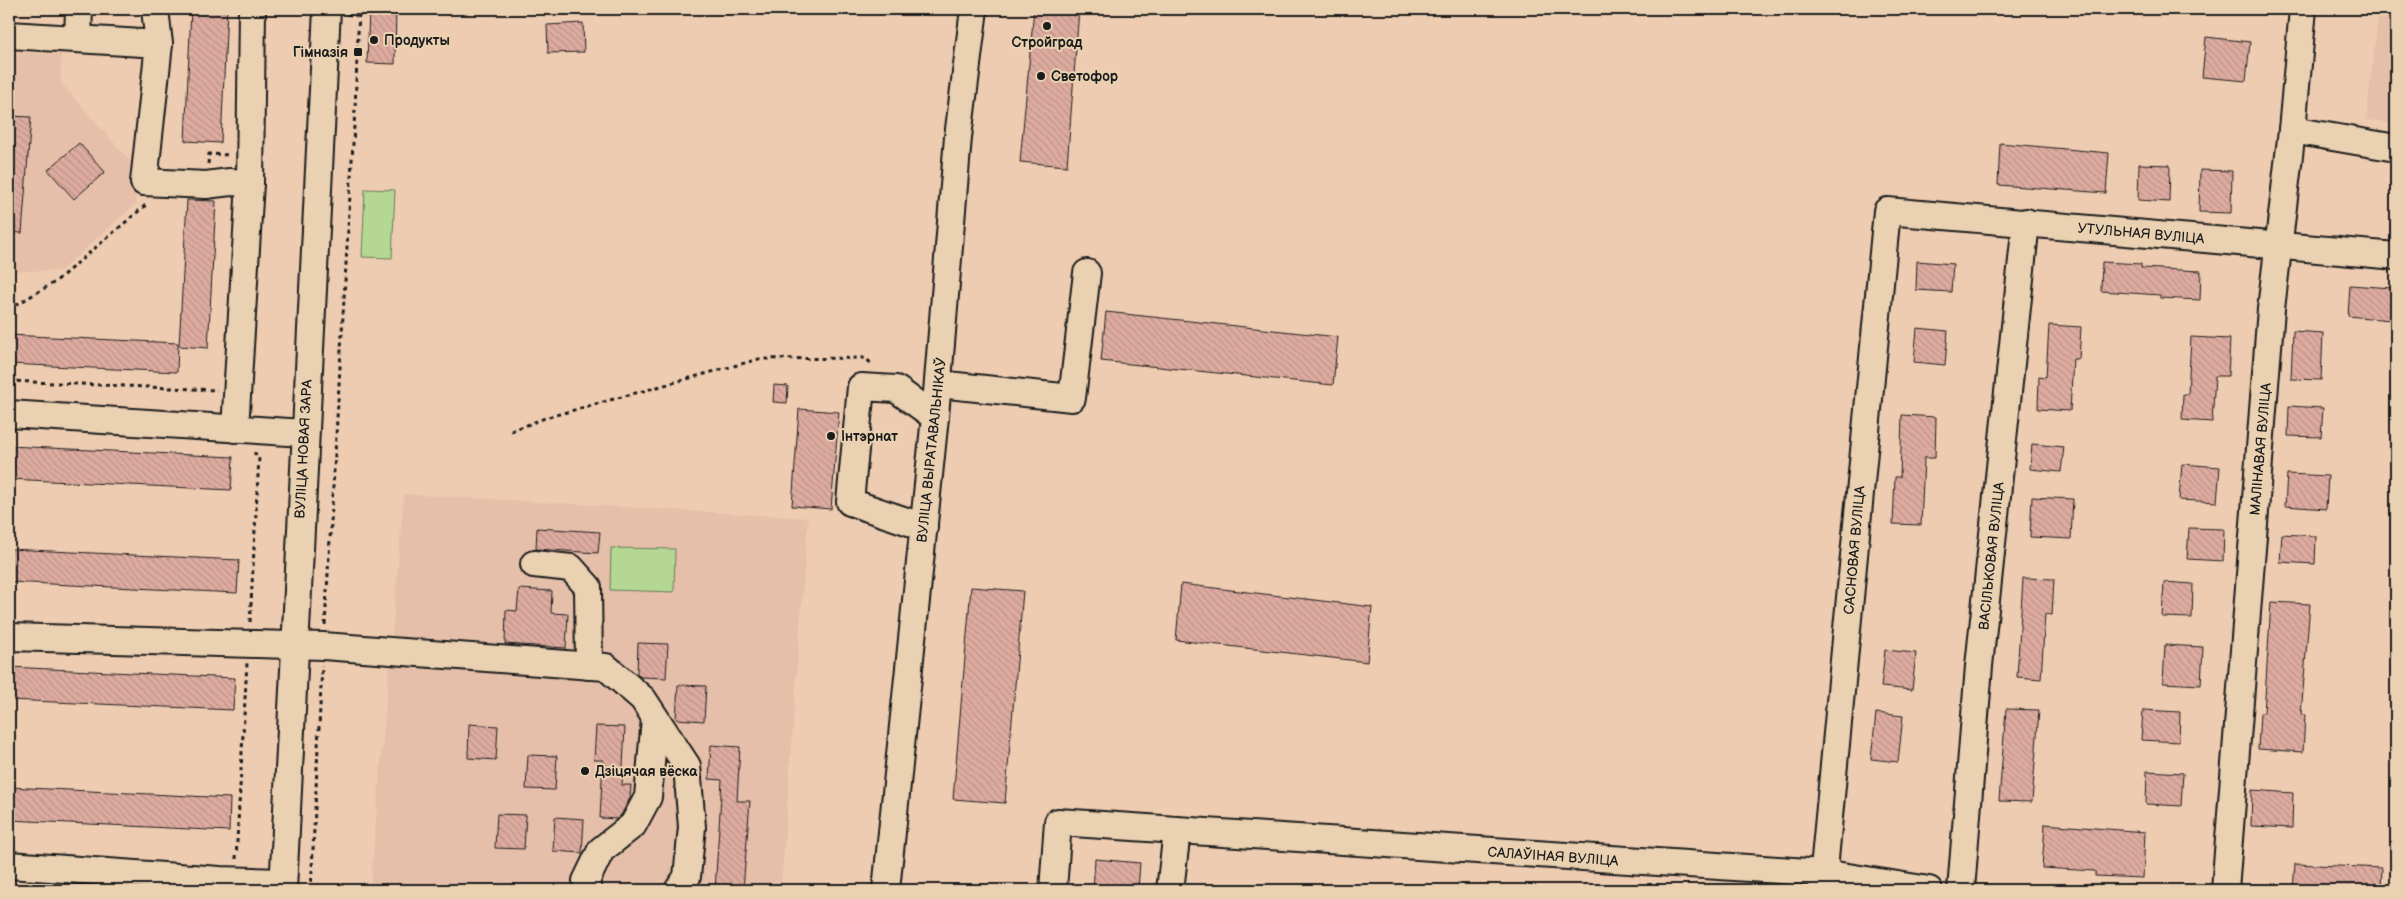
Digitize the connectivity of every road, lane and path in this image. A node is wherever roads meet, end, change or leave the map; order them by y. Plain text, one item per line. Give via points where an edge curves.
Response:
1 (79, 9) edge
2 (155, 9) edge
3 (252, 9) edge
4 (326, 9) edge
5 (359, 9) edge
6 (974, 9) edge
7 (2302, 9) edge
8 (9, 36) edge
9 (78, 39) junction
10 (159, 44) junction
11 (2292, 130) junction
12 (2396, 148) edge
13 (232, 155) dead end
14 (240, 183) junction
15 (1886, 211) joint
16 (2026, 222) junction
17 (2278, 245) junction
18 (2396, 256) edge
19 (1087, 273) dead end
20 (9, 381) edge
21 (938, 384) junction
22 (896, 390) junction
23 (224, 391) dead end
24 (9, 414) edge
25 (935, 417) junction
26 (235, 429) junction
27 (511, 431) dead end
28 (304, 433) junction
29 (924, 527) junction
30 (534, 564) dead end
31 (9, 637) edge
32 (294, 646) junction
33 (323, 646) junction
34 (589, 666) junction
35 (656, 718) junction
36 (1177, 831) junction
37 (9, 865) edge
38 (1823, 882) edge
39 (229, 885) edge
40 (283, 886) edge
41 (311, 890) edge
42 (588, 890) edge
43 (678, 890) edge
44 (886, 890) edge
45 (1053, 890) edge
46 (1170, 890) edge
47 (1928, 890) edge
48 (1961, 890) edge
49 (2225, 890) edge

1 - 9 street
2 - 10 street
3 - 14 street
4 - 28 street, ВУЛІЦА НОВАЯ ЗАРА
5 - 33 path
6 - 21 street, ВУЛІЦА ВЫРАТАВАЛЬНІКАЎ via 958,137
7 - 11 street, МАЛІНАВАЯ ВУЛІЦА
8 - 9 street
9 - 10 street
10 - 14 street via 144,182
11 - 12 street
11 - 17 street, МАЛІНАВАЯ ВУЛІЦА
13 - 14 path
14 - 26 street
15 - 16 street, УТУЛЬНАЯ ВУЛІЦА
15 - 38 street, САСНОВАЯ ВУЛІЦА
16 - 17 street, УТУЛЬНАЯ ВУЛІЦА
16 - 48 street, ВАСІЛЬКОВАЯ ВУЛІЦА via 1980,666
17 - 18 street, УТУЛЬНАЯ ВУЛІЦА
17 - 49 street, МАЛІНАВАЯ ВУЛІЦА
19 - 21 street via 1072,398
20 - 23 path
21 - 25 street, ВУЛІЦА ВЫРАТАВАЛЬНІКАЎ
22 - 25 street
22 - 27 path via 866,358 759,359 545,418
22 - 29 street via 861,387 850,502
24 - 26 street
25 - 29 street, ВУЛІЦА ВЫРАТАВАЛЬНІКАЎ
26 - 28 street
28 - 32 street, ВУЛІЦА НОВАЯ ЗАРА
29 - 44 street, ВУЛІЦА ВЫРАТАВАЛЬНІКАЎ
30 - 34 street via 571,568 588,586
31 - 32 street
32 - 33 street
32 - 40 street, ВУЛІЦА НОВАЯ ЗАРА via 294,706
33 - 34 street
33 - 41 path
34 - 35 street via 606,667 642,699
35 - 42 street via 648,798 633,825 601,850 586,881
35 - 43 street via 687,766 692,827 687,877
36 - 38 street, САЛАЎІНАЯ ВУЛІЦА
36 - 45 street, САЛАЎІНАЯ ВУЛІЦА via 1058,822
36 - 46 street
37 - 39 street
38 - 47 street, САЛАЎІНАЯ ВУЛІЦА
39 - 40 street

